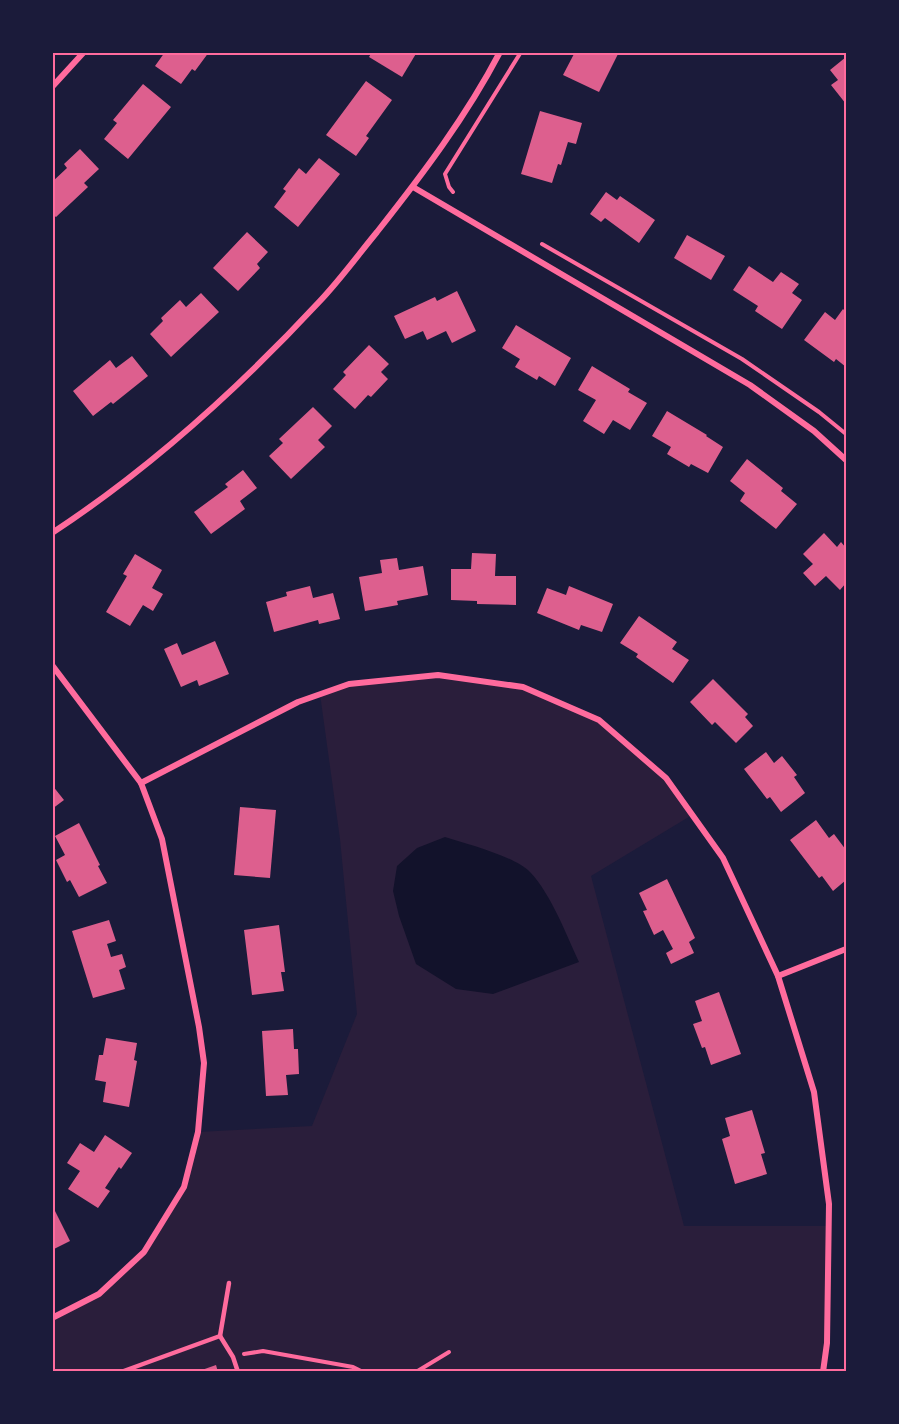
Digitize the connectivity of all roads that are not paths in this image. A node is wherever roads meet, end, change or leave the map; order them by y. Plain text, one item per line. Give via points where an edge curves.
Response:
1 (84, 52) edge
2 (500, 52) edge
3 (52, 87) edge
4 (413, 187) junction
5 (846, 460) edge
6 (52, 533) edge
7 (52, 665) edge
8 (141, 783) junction
9 (846, 949) edge
10 (778, 976) junction
11 (229, 1283) dead end
12 (52, 1318) edge
13 (220, 1336) junction
14 (121, 1371) edge
15 (238, 1371) edge
16 (823, 1371) edge

1 - 3 street
2 - 4 street via 483,85
4 - 5 street via 750,385 814,431
4 - 6 street via 321,301 207,415 100,502
7 - 8 street
8 - 10 street via 298,702 349,684 438,675 523,687 599,720 666,778 723,858
8 - 12 street via 162,839 199,1027 204,1063 198,1132 184,1187 144,1252 99,1294
9 - 10 street
10 - 16 street via 814,1092 829,1204
11 - 13 lane
13 - 14 lane
13 - 15 lane

